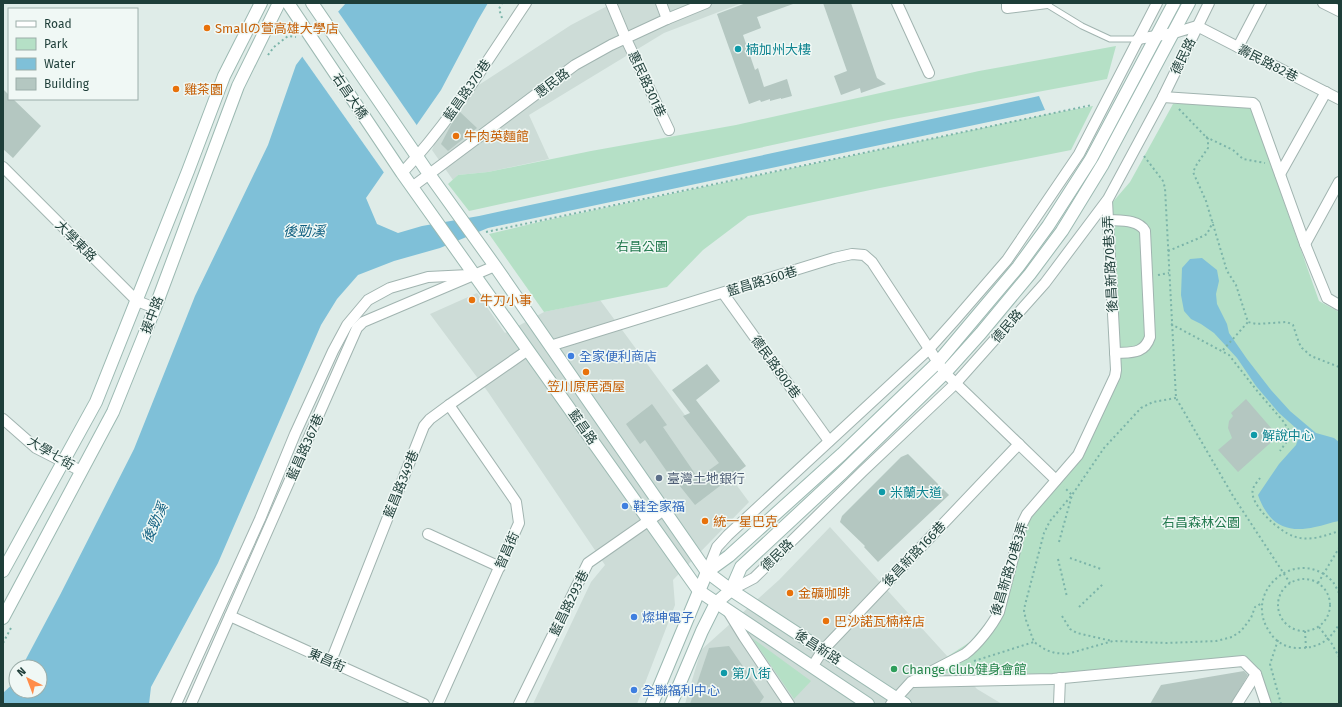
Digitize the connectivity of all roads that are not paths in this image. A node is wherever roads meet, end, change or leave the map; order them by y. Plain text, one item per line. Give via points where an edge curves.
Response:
1 (260, 3) edge
2 (279, 3) edge
3 (288, 3) edge
4 (312, 3) edge
5 (526, 3) edge
6 (611, 3) edge
7 (661, 3) edge
8 (706, 3) edge
9 (897, 3) edge
10 (1007, 3) edge
11 (1157, 3) edge
12 (1174, 3) edge
13 (1189, 3) edge
14 (1209, 3) edge
15 (1261, 3) edge
16 (1323, 3) edge
17 (1046, 4) edge
18 (1339, 11) edge
19 (667, 19) junction
20 (1197, 26) junction
21 (1174, 33) junction
22 (1156, 37) junction
23 (626, 39) junction
24 (1138, 39) junction
25 (1238, 48) junction
26 (929, 73) dead end
27 (1326, 92) junction
28 (1166, 97) junction
29 (1339, 99) edge
30 (669, 130) dead end
31 (414, 152) junction
32 (3, 167) edge
33 (399, 168) junction
34 (1279, 171) junction
35 (429, 174) junction
36 (1339, 182) edge
37 (412, 187) junction
38 (1106, 201) junction
39 (1108, 220) junction
40 (1305, 244) junction
41 (495, 266) junction
42 (475, 275) junction
43 (723, 293) junction
44 (137, 301) junction
45 (1339, 305) edge
46 (155, 308) junction
47 (550, 346) junction
48 (929, 349) junction
49 (528, 350) junction
50 (1115, 353) junction
51 (938, 362) junction
52 (945, 373) junction
53 (956, 383) junction
54 (448, 405) junction
55 (3, 419) edge
56 (829, 441) junction
57 (1018, 444) junction
58 (63, 462) junction
59 (81, 471) junction
60 (1056, 480) junction
61 (664, 510) junction
62 (648, 520) junction
63 (428, 534) dead end
64 (500, 567) junction
65 (3, 571) edge
66 (707, 572) junction
67 (730, 590) junction
68 (699, 591) junction
69 (716, 604) junction
70 (728, 611) junction
71 (230, 616) junction
72 (3, 618) edge
73 (823, 650) junction
74 (331, 662) junction
75 (812, 667) junction
76 (1256, 674) junction
77 (1060, 678) junction
78 (911, 682) junction
79 (897, 702) edge
80 (176, 704) edge
81 (191, 704) edge
82 (424, 704) edge
83 (438, 704) edge
84 (519, 704) edge
85 (652, 704) edge
86 (671, 704) edge
87 (789, 704) edge
88 (868, 704) edge
89 (1059, 704) edge
90 (1237, 704) edge
91 (1266, 704) edge

1 - 44 street, 援中路 via 224,76
2 - 46 street, 援中路 via 238,86
3 - 33 street, 右昌大橋
4 - 31 street, 右昌大橋
5 - 31 street, 藍昌路370巷 via 424,150
6 - 23 street, 惠民路301巷
7 - 19 street
8 - 19 street, 惠民路
9 - 26 street
10 - 17 street via 1007,8
11 - 24 street
12 - 22 street
13 - 21 street, 德民路
14 - 20 street, 德民路
15 - 25 street
16 - 18 street
17 - 24 lane via 1082,26 1110,39
19 - 23 street, 惠民路
20 - 21 street
20 - 25 street, 壽民路82巷
20 - 28 street, 德民路
21 - 22 street
21 - 52 street, 德民路 via 1103,164 1062,231 1030,274
22 - 24 street
22 - 51 street via 1091,159 1048,226 1018,267
23 - 30 street, 惠民路301巷
23 - 35 street, 惠民路 via 575,66
24 - 48 street via 1079,154 1007,260
25 - 27 street, 壽民路82巷
27 - 29 street, 壽民路82巷
27 - 34 street
28 - 34 street via 1252,103 1255,105
28 - 38 street, 德民路
31 - 33 street, 藍昌路370巷
31 - 35 street
32 - 44 street, 大學東路
33 - 37 street
34 - 40 street
35 - 37 street, 惠民路
35 - 41 street, 藍昌路
36 - 40 street
37 - 42 street, 藍昌路
38 - 39 street, 後昌新路70巷3弄
38 - 53 street, 德民路 via 1045,283
39 - 50 street, 後昌新路70巷3弄
39 - 50 street via 1138,223 1145,231 1150,337 1148,344 1137,352
40 - 45 street via 1327,298
41 - 42 street, 藍昌路367巷
41 - 47 street, 藍昌路
42 - 49 street, 藍昌路
42 - 71 street, 藍昌路367巷 via 363,322 357,328
42 - 80 street via 428,277 390,288 368,300 347,325 298,427 260,519
43 - 47 street, 藍昌路360巷
43 - 48 street, 藍昌路360巷 via 834,258 864,254 872,262
43 - 56 street, 德民路800巷
44 - 46 street, 大學東路
44 - 58 street, 援中路 via 96,402
46 - 59 street, 援中路 via 113,412
47 - 49 street
47 - 61 street, 藍昌路
48 - 51 street
48 - 56 street
49 - 54 street, 藍昌路349巷
49 - 62 street, 藍昌路
50 - 60 street, 後昌新路70巷3弄 via 1115,376 1078,455
51 - 52 street
51 - 66 street via 842,454 729,556
52 - 53 street
52 - 67 street, 德民路 via 741,567
53 - 57 street
53 - 67 street, 德民路 via 754,578
54 - 64 street, 智昌街 via 516,502 519,523
54 - 74 street, 藍昌路349巷 via 424,426
55 - 58 street, 大學七街 via 36,448
56 - 66 street via 728,535 717,548
57 - 60 street
57 - 73 street, 後昌新路166巷
58 - 59 street, 大學七街
58 - 65 street, 援中路
59 - 72 street, 援中路
60 - 78 street, 後昌新路70巷3弄 via 1027,514 1022,524 995,619 965,654
61 - 62 street, 藍昌路293巷
61 - 66 street, 藍昌路
62 - 68 street, 藍昌路
62 - 84 street, 藍昌路293巷 via 588,563
63 - 64 street
64 - 83 street, 智昌街
66 - 67 street, 藍昌路
66 - 68 street
67 - 69 street, 德民路
67 - 73 street, 後昌新路
68 - 69 street, 藍昌路
68 - 85 street
69 - 70 street, 後昌新路
69 - 86 street, 德民路
70 - 75 street, 後昌新路
70 - 87 street
71 - 74 street, 東昌街
71 - 81 street, 藍昌路367巷
73 - 75 street, 後昌新路166巷
73 - 79 street, 後昌新路
74 - 82 street, 東昌街
75 - 88 street, 後昌新路
76 - 77 street via 1243,661
76 - 90 street
76 - 91 street
77 - 78 street
77 - 89 street
78 - 79 street, 後昌新路70巷3弄

